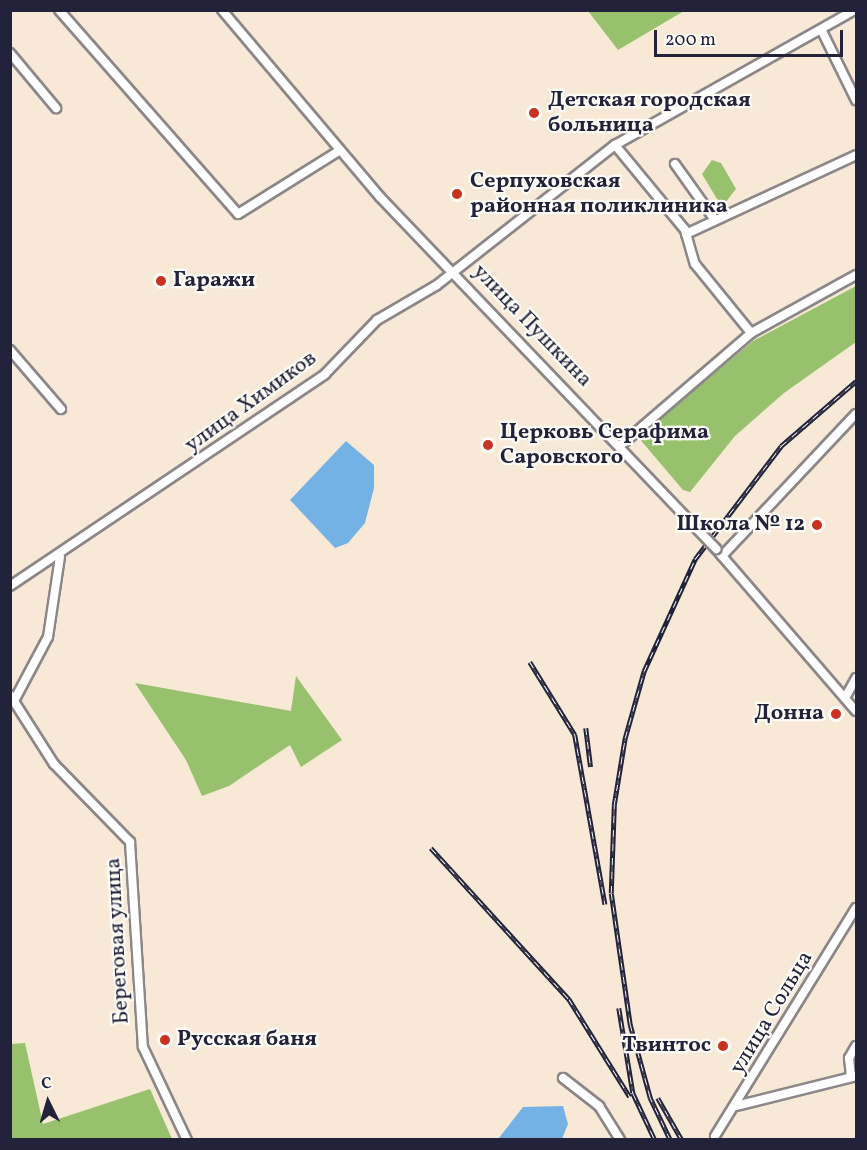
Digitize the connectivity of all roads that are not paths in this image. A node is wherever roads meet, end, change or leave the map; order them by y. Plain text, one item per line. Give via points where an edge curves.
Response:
1 (59, 10) edge
2 (222, 10) edge
3 (855, 10) edge
4 (822, 31) junction
5 (10, 53) edge
6 (856, 100) edge
7 (56, 108) dead end
8 (615, 145) junction
9 (339, 151) junction
10 (856, 155) edge
11 (675, 164) dead end
12 (715, 220) junction
13 (686, 234) junction
14 (454, 271) junction
15 (856, 275) edge
16 (751, 333) junction
17 (10, 350) edge
18 (61, 409) dead end
19 (856, 414) edge
20 (621, 445) junction
21 (719, 552) junction
22 (60, 557) junction
23 (10, 586) edge
24 (856, 678) edge
25 (13, 697) edge
26 (845, 698) junction
27 (856, 711) edge
28 (856, 908) edge
29 (856, 1046) edge
30 (854, 1077) edge
31 (562, 1078) dead end
32 (736, 1106) junction
33 (715, 1136) dead end
34 (187, 1140) edge
35 (620, 1140) edge

1 - 9 street via 238,214
2 - 9 street, улица Пушкина
3 - 4 street, улица Химиков
4 - 6 street
4 - 8 street, улица Химиков
5 - 7 street
8 - 13 street
8 - 14 street, улица Химиков
9 - 14 street, улица Пушкина
10 - 12 street
11 - 12 street
12 - 13 street
13 - 16 street via 695,264
14 - 20 street, улица Пушкина
14 - 22 street, улица Химиков via 377,320 325,374
15 - 16 street
16 - 20 street
17 - 18 street
19 - 21 street
20 - 21 street, улица Пушкина, bridge
21 - 26 street
22 - 23 street, улица Химиков
22 - 25 street via 48,637
24 - 26 street
25 - 34 street, Береговая улица via 54,764 129,842 143,1047
26 - 27 street
28 - 32 street, улица Сольца
29 - 30 street via 849,1058
30 - 32 street
31 - 35 street via 599,1106
32 - 33 street, улица Сольца

